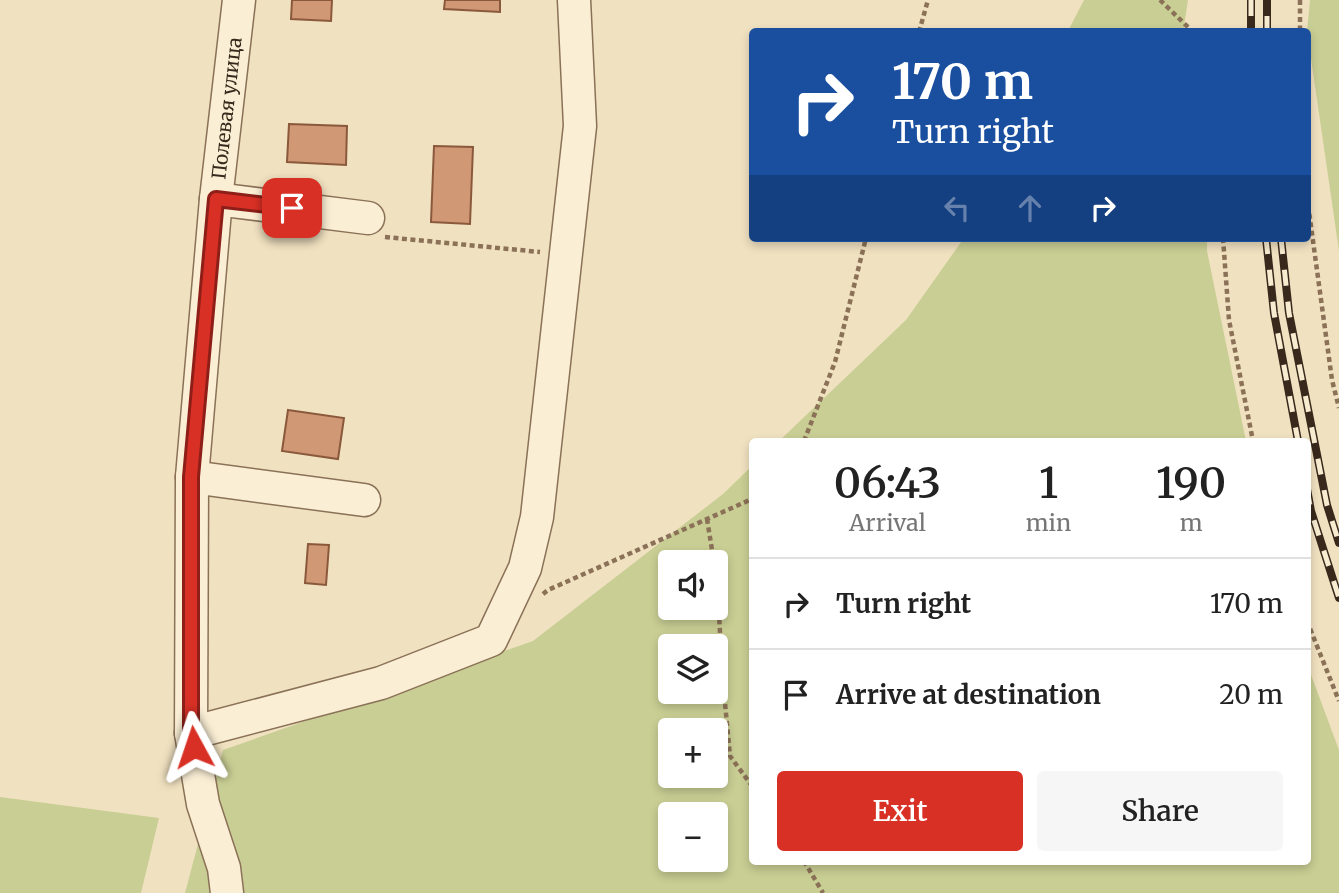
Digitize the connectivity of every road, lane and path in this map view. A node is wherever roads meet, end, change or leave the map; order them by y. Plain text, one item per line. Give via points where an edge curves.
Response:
1 (239, 0) edge
2 (574, 0) edge
3 (928, 0) edge
4 (1160, 0) edge
5 (1300, 0) edge
6 (920, 28) edge
7 (1189, 28) edge
8 (1300, 28) edge
9 (216, 199) junction
10 (1311, 226) edge
11 (373, 227) joint
12 (865, 242) edge
13 (1223, 242) edge
14 (566, 254) junction
15 (1339, 408) edge
16 (805, 438) edge
17 (1252, 438) edge
18 (191, 477) junction
19 (363, 500) dead end
20 (749, 500) edge
21 (707, 519) junction
22 (711, 550) edge
23 (538, 598) dead end
24 (719, 620) edge
25 (1311, 631) edge
26 (1339, 701) edge
27 (194, 747) junction
28 (749, 782) edge
29 (806, 865) edge
30 (228, 893) edge
31 (823, 893) edge

1 - 9 street, Полевая улица
2 - 14 street via 580,126
3 - 6 path
4 - 7 path
5 - 8 path
9 - 11 street
9 - 18 street, Полевая улица
10 - 15 path
11 - 14 path
12 - 16 path via 835,362
13 - 17 path via 1229,320
14 - 27 street via 537,517 525,568 491,640
18 - 19 street
18 - 27 street, Полевая улица
20 - 21 path
21 - 22 path
21 - 23 path
24 - 28 path via 730,756
25 - 26 path
27 - 30 street, Полевая улица via 203,804
29 - 31 path

